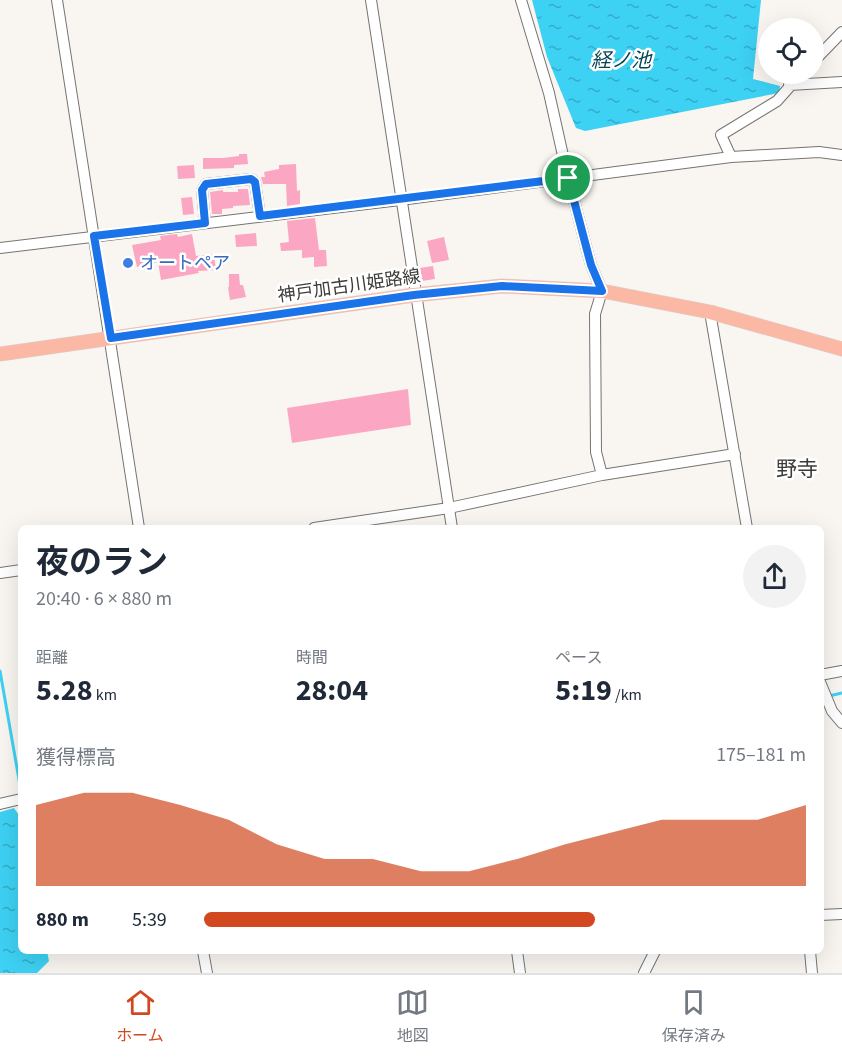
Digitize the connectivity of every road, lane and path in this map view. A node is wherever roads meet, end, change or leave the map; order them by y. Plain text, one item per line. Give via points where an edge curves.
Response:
1 (57, 0) edge
2 (371, 0) edge
3 (522, 0) edge
4 (842, 32) edge
5 (824, 51) edge
6 (842, 82) edge
7 (789, 85) joint
8 (842, 155) edge
9 (731, 157) junction
10 (568, 178) junction
11 (400, 200) junction
12 (260, 216) junction
13 (205, 223) junction
14 (94, 236) junction
15 (0, 248) edge
16 (602, 291) junction
17 (414, 295) junction
18 (710, 312) junction
19 (111, 338) junction
20 (842, 349) edge
21 (0, 354) edge
22 (735, 454) junction
23 (602, 475) junction
24 (449, 508) junction
25 (139, 525) edge
26 (334, 525) edge
27 (452, 525) edge
28 (747, 525) edge
29 (18, 570) edge
30 (0, 573) edge
31 (842, 671) edge
32 (824, 674) edge
33 (824, 691) edge
34 (842, 723) edge
35 (18, 800) edge
36 (0, 804) edge
37 (842, 914) edge
38 (824, 915) edge
39 (204, 954) edge
40 (517, 954) edge
41 (654, 954) edge
42 (810, 954) edge
43 (207, 973) edge
44 (520, 973) edge
45 (644, 973) edge
46 (812, 973) edge

1 - 14 street
2 - 11 street
3 - 10 street
4 - 5 street
6 - 7 street
7 - 9 street via 777,101 721,135
8 - 9 street via 819,152
9 - 10 street
10 - 11 street
10 - 16 street via 591,265
11 - 12 street
11 - 17 street
12 - 13 street
12 - 13 street via 255,182 251,179 206,184 202,190
13 - 14 street
14 - 15 street
14 - 19 street
16 - 17 main road, 神戸加古川姫路線 via 502,286
16 - 18 main road, 神戸加古川姫路線
16 - 23 street via 595,314 596,452
17 - 19 main road, 神戸加古川姫路線
17 - 24 street
18 - 20 main road, 神戸加古川姫路線
18 - 22 street
19 - 21 main road, 神戸加古川姫路線
19 - 25 street
22 - 23 street
22 - 28 street
23 - 24 street
24 - 26 street
24 - 27 street
29 - 30 street
31 - 32 street
33 - 34 street
35 - 36 street
37 - 38 street
39 - 43 street
40 - 44 street
41 - 45 street
42 - 46 street

